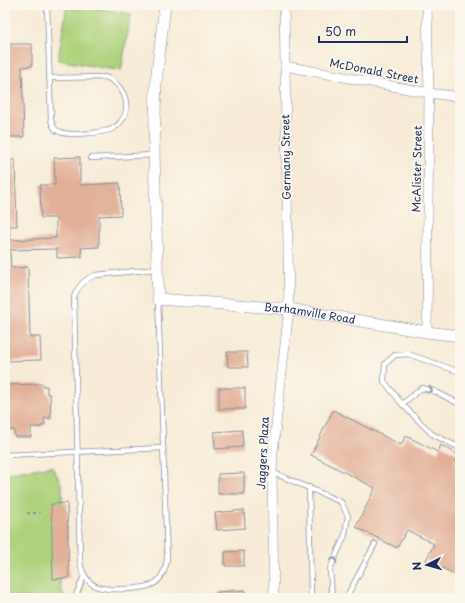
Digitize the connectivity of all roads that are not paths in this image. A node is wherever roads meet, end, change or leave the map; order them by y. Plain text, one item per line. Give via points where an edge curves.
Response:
1 (47, 5) edge
2 (165, 5) edge
3 (284, 5) edge
4 (427, 5) edge
5 (285, 66) junction
6 (50, 78) junction
7 (429, 93) junction
8 (460, 97) edge
9 (154, 155) junction
10 (91, 158) dead end
11 (156, 269) junction
12 (158, 299) junction
13 (289, 309) junction
14 (427, 332) junction
15 (460, 336) edge
16 (460, 372) edge
17 (402, 404) junction
18 (460, 404) edge
19 (163, 448) junction
20 (460, 448) edge
21 (78, 451) junction
22 (5, 455) edge
23 (272, 472) junction
24 (309, 487) junction
25 (375, 544) dead end
26 (84, 576) junction
27 (75, 598) edge
28 (274, 598) edge
29 (310, 598) edge
30 (332, 598) edge
31 (346, 598) edge

1 - 6 lane
2 - 9 street via 156,82
3 - 5 street, Germany Street
4 - 7 street, McAlister Street
5 - 7 street, McDonald Street
5 - 13 street, Germany Street
6 - 6 lane via 51,120 53,127 60,132 106,132 114,128 125,114 124,93 113,80
7 - 8 street, McDonald Street
7 - 14 street, McAlister Street
9 - 10 lane
9 - 11 street
11 - 12 street
11 - 21 lane via 96,275 87,278 77,290 74,308
12 - 13 street, Barhamville Road
12 - 19 lane
13 - 14 street, Barhamville Road
13 - 23 street, Jaggers Plaza
14 - 15 street, Barhamville Road
16 - 17 lane via 408,354 395,355 385,364 384,381
17 -> 18 lane via 422,388
17 - 20 lane via 432,434
19 - 21 lane
19 - 26 lane via 167,559 163,574 150,586 104,590 97,588
21 - 22 lane
21 - 26 lane via 80,562
23 - 24 lane
23 - 28 street, Jaggers Plaza
24 - 29 lane
30 -> 24 lane via 330,569 345,535 348,516 341,502
25 - 31 lane
26 - 27 lane

